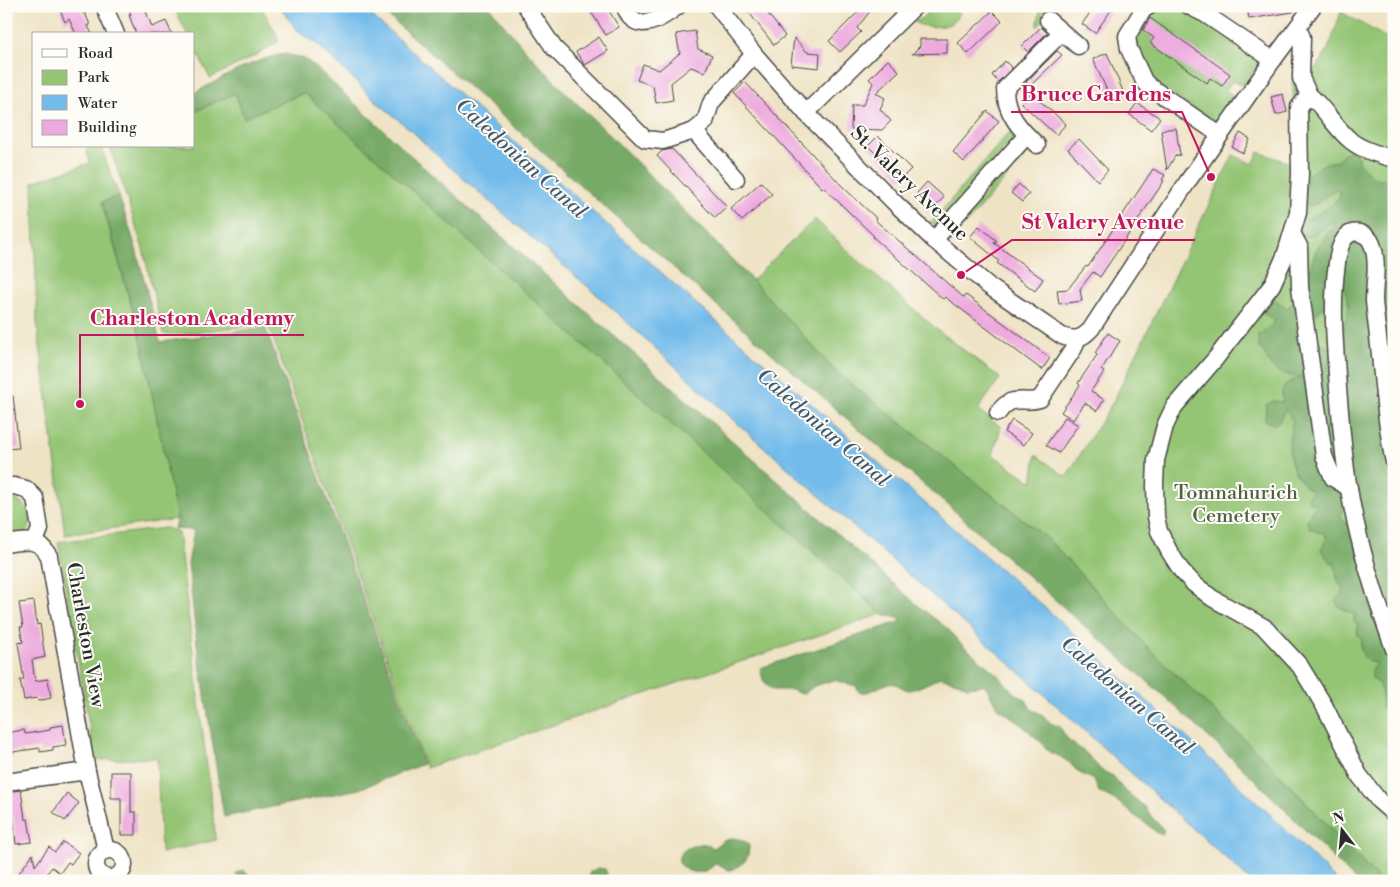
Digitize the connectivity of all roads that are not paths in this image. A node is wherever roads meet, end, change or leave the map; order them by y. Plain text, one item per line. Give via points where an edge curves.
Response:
1 (104, 6) edge
2 (526, 6) edge
3 (624, 6) edge
4 (678, 6) edge
5 (717, 6) edge
6 (914, 6) edge
7 (1149, 6) edge
8 (1189, 6) edge
9 (1314, 6) edge
10 (1048, 20) dead end
11 (1298, 28) junction
12 (115, 32) edge
13 (1062, 32) junction
14 (1078, 46) dead end
15 (754, 54) junction
16 (1273, 60) junction
17 (1308, 95) junction
18 (806, 113) junction
19 (694, 131) junction
20 (1220, 135) junction
21 (1394, 159) edge
22 (736, 179) dead end
23 (1293, 234) junction
24 (934, 240) junction
25 (1077, 339) junction
26 (998, 413) dead end
27 (1394, 462) edge
28 (6, 488) edge
29 (1349, 488) junction
30 (36, 542) junction
31 (6, 544) edge
32 (1394, 649) edge
33 (87, 771) junction
34 (6, 782) edge
35 (1394, 814) edge
36 (106, 850) dead end

1 - 12 street
2 - 19 street via 554,48 645,139 663,141
3 - 4 street via 631,18 640,23 657,20
5 - 15 street, St. Valery Avenue
6 - 18 street
7 - 20 street via 1127,36 1140,74 1149,86
8 - 16 street
9 - 11 street
10 - 13 street
11 - 16 street
11 - 17 street via 1302,37 1301,78
13 - 14 street
13 - 24 street via 1005,89 1010,113 1032,140
15 - 18 street, St. Valery Avenue
15 - 19 street via 711,103 705,122
16 - 20 street
17 - 21 street via 1351,141
17 - 23 street via 1299,107 1300,176
18 - 24 street, St. Valery Avenue
19 - 22 street
20 - 25 street via 1091,329
23 - 29 street via 1299,246 1300,287 1324,456 1333,478
23 - 35 street via 1272,285 1174,407 1156,460 1156,518 1169,551 1194,584 1264,628 1300,666 1326,707 1360,775 1379,801
24 - 25 street, St. Valery Avenue via 990,287 1062,336
25 - 26 street via 1040,399 1012,401
27 - 29 street via 1374,301 1374,252 1366,236 1353,232 1344,239 1337,263 1335,312 1336,364
28 - 30 street via 26,489 34,498 40,529
29 - 32 street via 1377,604
30 - 31 street
30 - 33 street, Charleston View via 44,546 49,556
33 - 34 street
33 - 36 street, Charleston View

